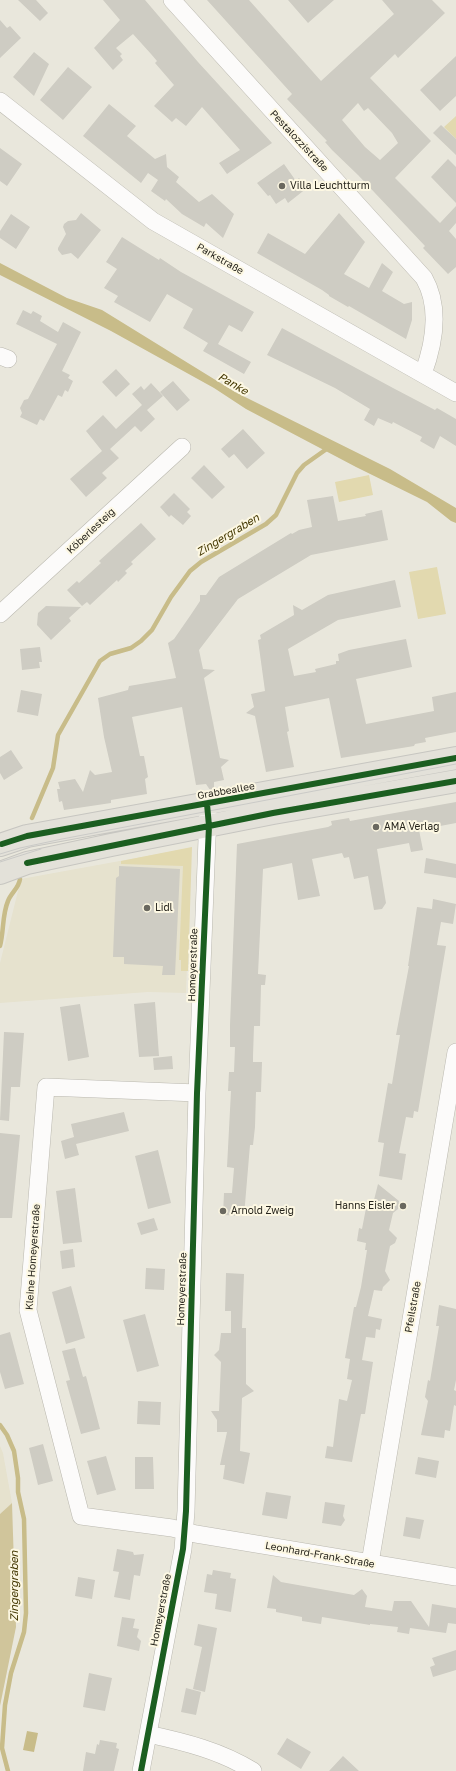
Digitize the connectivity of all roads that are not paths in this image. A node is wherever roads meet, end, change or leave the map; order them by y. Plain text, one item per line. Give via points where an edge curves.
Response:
1 (172, 0) edge
2 (0, 101) edge
3 (423, 374) junction
4 (456, 393) edge
5 (182, 447) dead end
6 (0, 614) edge
7 (456, 758) edge
8 (456, 781) edge
9 (207, 804) junction
10 (209, 826) junction
11 (1, 843) edge
12 (5, 871) edge
13 (456, 1052) edge
14 (197, 1093) junction
15 (184, 1531) junction
16 (370, 1563) junction
17 (456, 1578) edge
18 (148, 1734) junction
19 (141, 1771) edge
20 (253, 1771) edge

1 - 3 street, Pestalozzistraße via 424,278 432,297 434,314 433,342
2 - 3 street, Parkstraße via 153,221
3 - 4 street, Parkstraße
5 - 6 street, Köberlesteig
7 - 9 main road, Grabbeallee
8 - 10 main road
9 - 10 street, Homeyerstraße
9 - 11 main road, Grabbeallee via 27,836
10 - 12 main road via 27,863
10 - 14 street, Homeyerstraße
11 - 12 street
13 - 16 street, Pfeilstraße
14 - 15 street, Homeyerstraße
14 - 15 street, Kleine Homeyerstraße via 46,1087 28,1310 81,1516
15 - 16 street, Leonhard-Frank-Straße
15 - 18 street, Homeyerstraße
16 - 17 street, Leonhard-Frank-Straße
18 - 19 street, Homeyerstraße
18 - 20 street via 189,1743 235,1760

